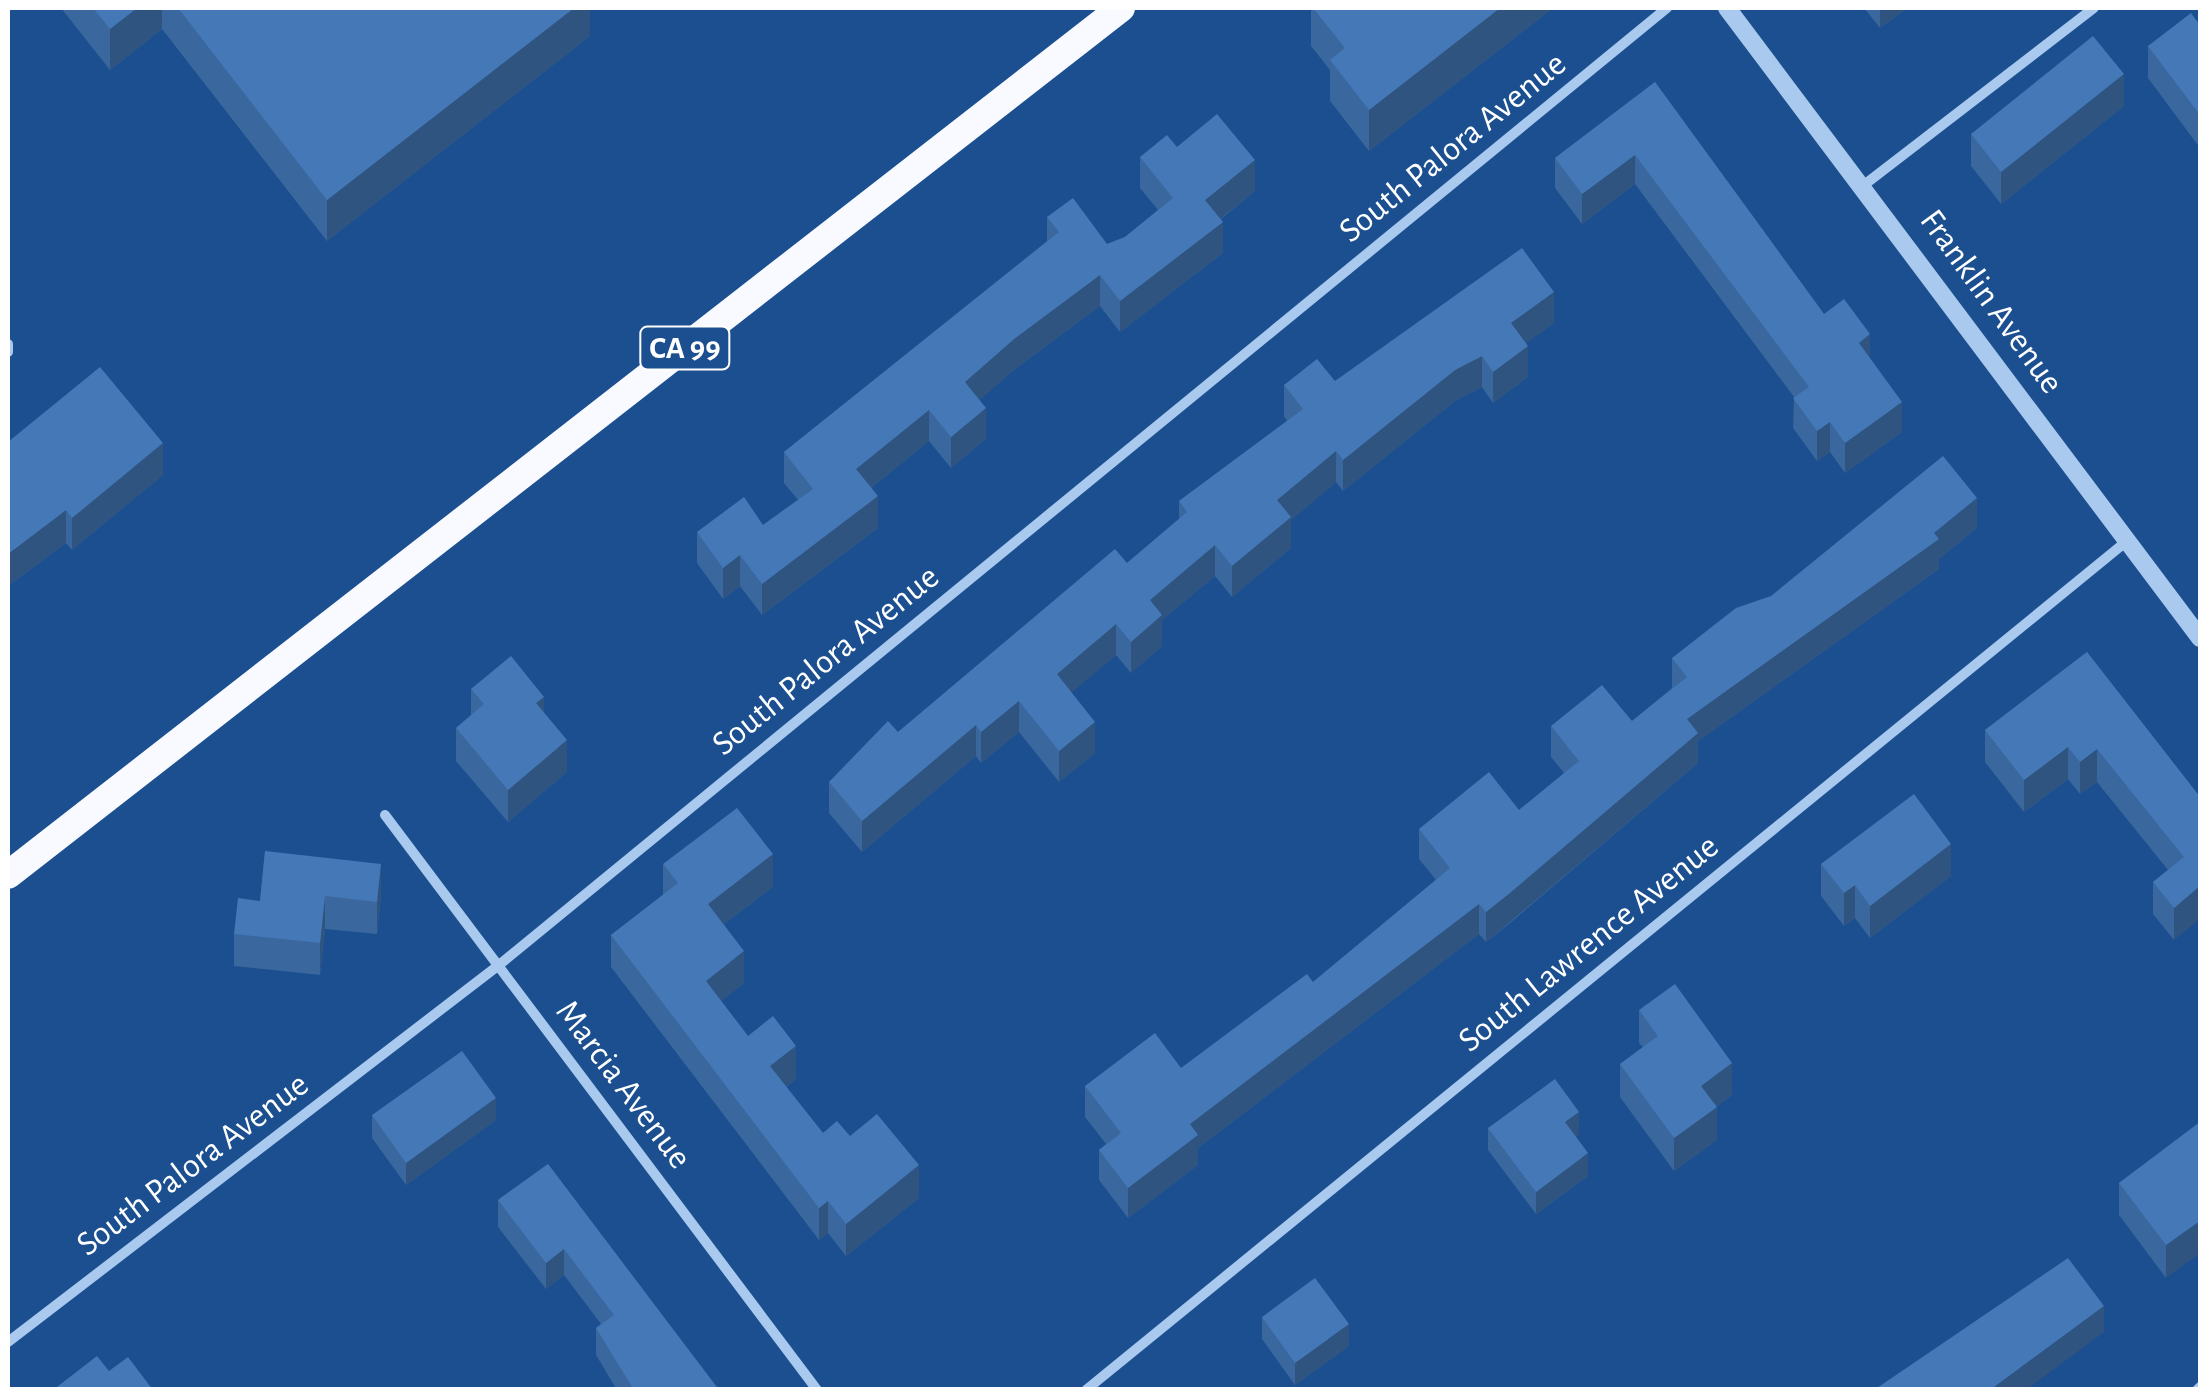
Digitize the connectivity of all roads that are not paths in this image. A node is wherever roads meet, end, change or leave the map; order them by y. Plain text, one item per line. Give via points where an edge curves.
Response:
1 (1121, 8) edge
2 (1667, 8) edge
3 (1727, 8) edge
4 (2094, 8) edge
5 (1864, 185) junction
6 (2127, 541) junction
7 (2198, 628) edge
8 (385, 814) dead end
9 (8, 874) edge
10 (499, 966) junction
11 (8, 1342) edge
12 (817, 1390) edge
13 (1086, 1390) edge

1 - 9 highway, CA 99
2 - 10 street, South Palora Avenue
3 - 5 street, Franklin Avenue
4 - 5 street
5 - 6 street, Franklin Avenue
6 - 7 street, Franklin Avenue
6 - 13 street, South Lawrence Avenue
8 - 10 street, Marcia Avenue
10 - 11 street, South Palora Avenue
10 - 12 street, Marcia Avenue

